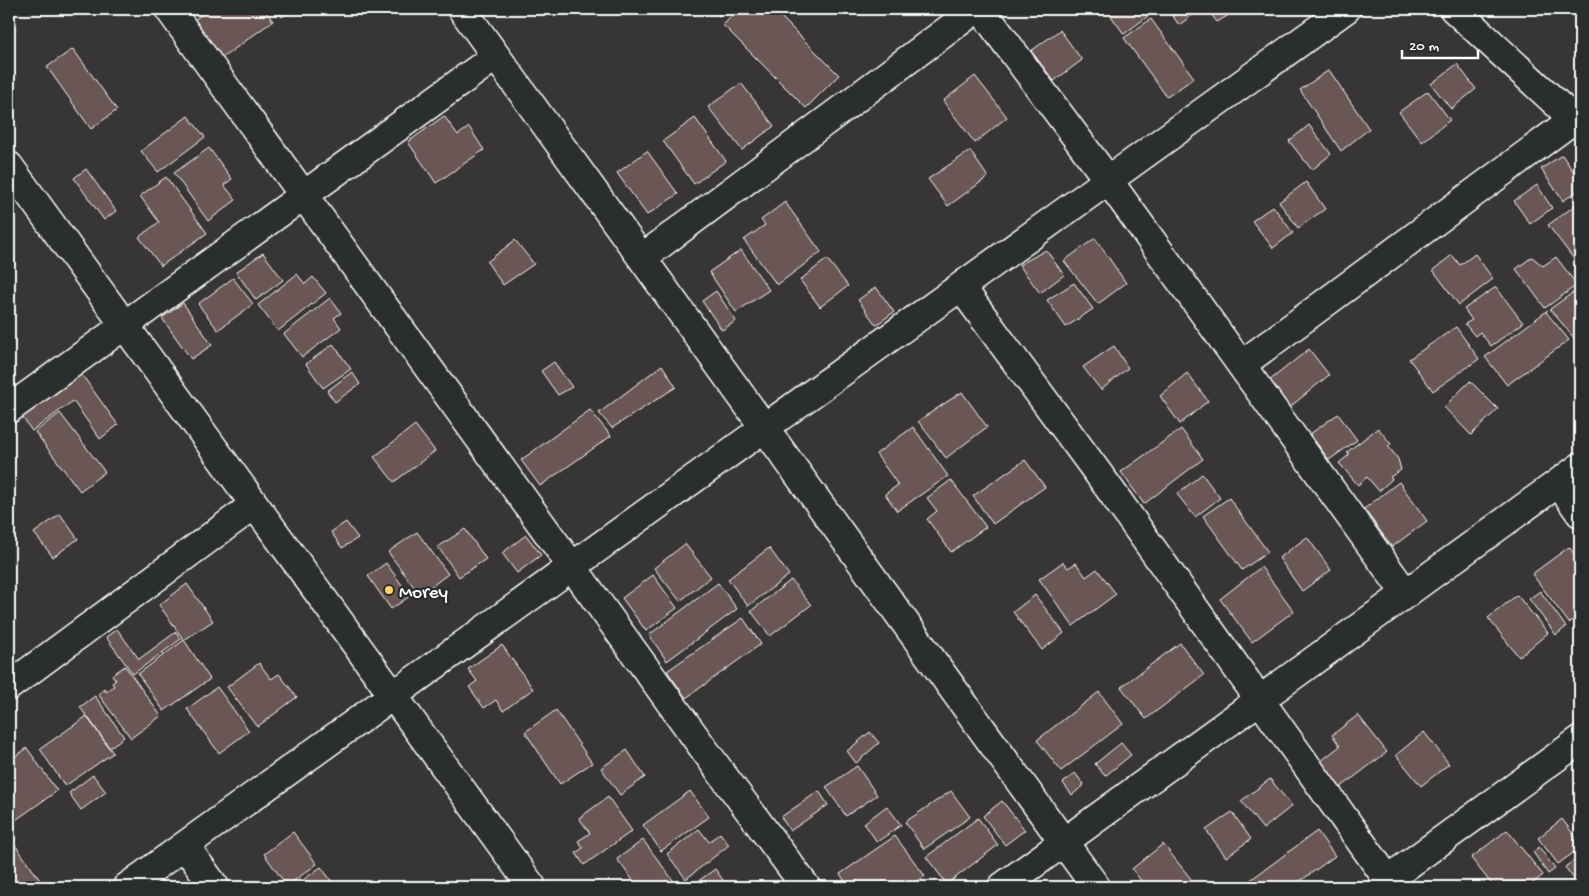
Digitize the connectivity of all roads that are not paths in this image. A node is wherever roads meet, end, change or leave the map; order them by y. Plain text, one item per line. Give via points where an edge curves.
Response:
1 (169, 9) edge
2 (462, 9) edge
3 (976, 9) edge
4 (981, 9) edge
5 (1346, 9) edge
6 (1454, 9) edge
7 (496, 56) junction
8 (1577, 122) edge
9 (9, 166) edge
10 (1108, 180) junction
11 (304, 196) junction
12 (642, 258) junction
13 (961, 287) junction
14 (124, 325) junction
15 (1241, 366) junction
16 (9, 409) edge
17 (765, 428) junction
18 (1580, 467) edge
19 (1559, 483) junction
20 (254, 505) junction
21 (1580, 513) edge
22 (573, 566) junction
23 (1406, 594) junction
24 (9, 686) edge
25 (393, 696) junction
26 (1259, 700) junction
27 (1580, 740) edge
28 (1064, 842) junction
29 (185, 846) junction
30 (1390, 884) edge
31 (128, 887) edge
32 (215, 887) edge
33 (532, 887) edge
34 (806, 887) edge
35 (1002, 887) edge
36 (1096, 887) edge

1 - 11 street
2 - 7 street
3 - 12 street
4 - 10 street
5 - 10 street
6 - 8 street
7 - 11 street
7 - 12 street
8 - 15 street
9 - 14 street
10 - 13 street
10 - 15 street
11 - 14 street
11 - 22 street
12 - 17 street
13 - 17 street
13 - 26 street
14 - 16 street
14 - 20 street
15 - 23 street
17 - 22 street
17 - 28 street
18 - 19 street
19 - 21 street
19 - 23 street
20 - 24 street
20 - 25 street
22 - 25 street
22 - 34 street
23 - 26 street
25 - 29 street
25 - 33 street
26 - 28 street
26 - 30 street
27 - 30 street
28 - 35 street
28 - 36 street
29 - 31 street
29 - 32 street

